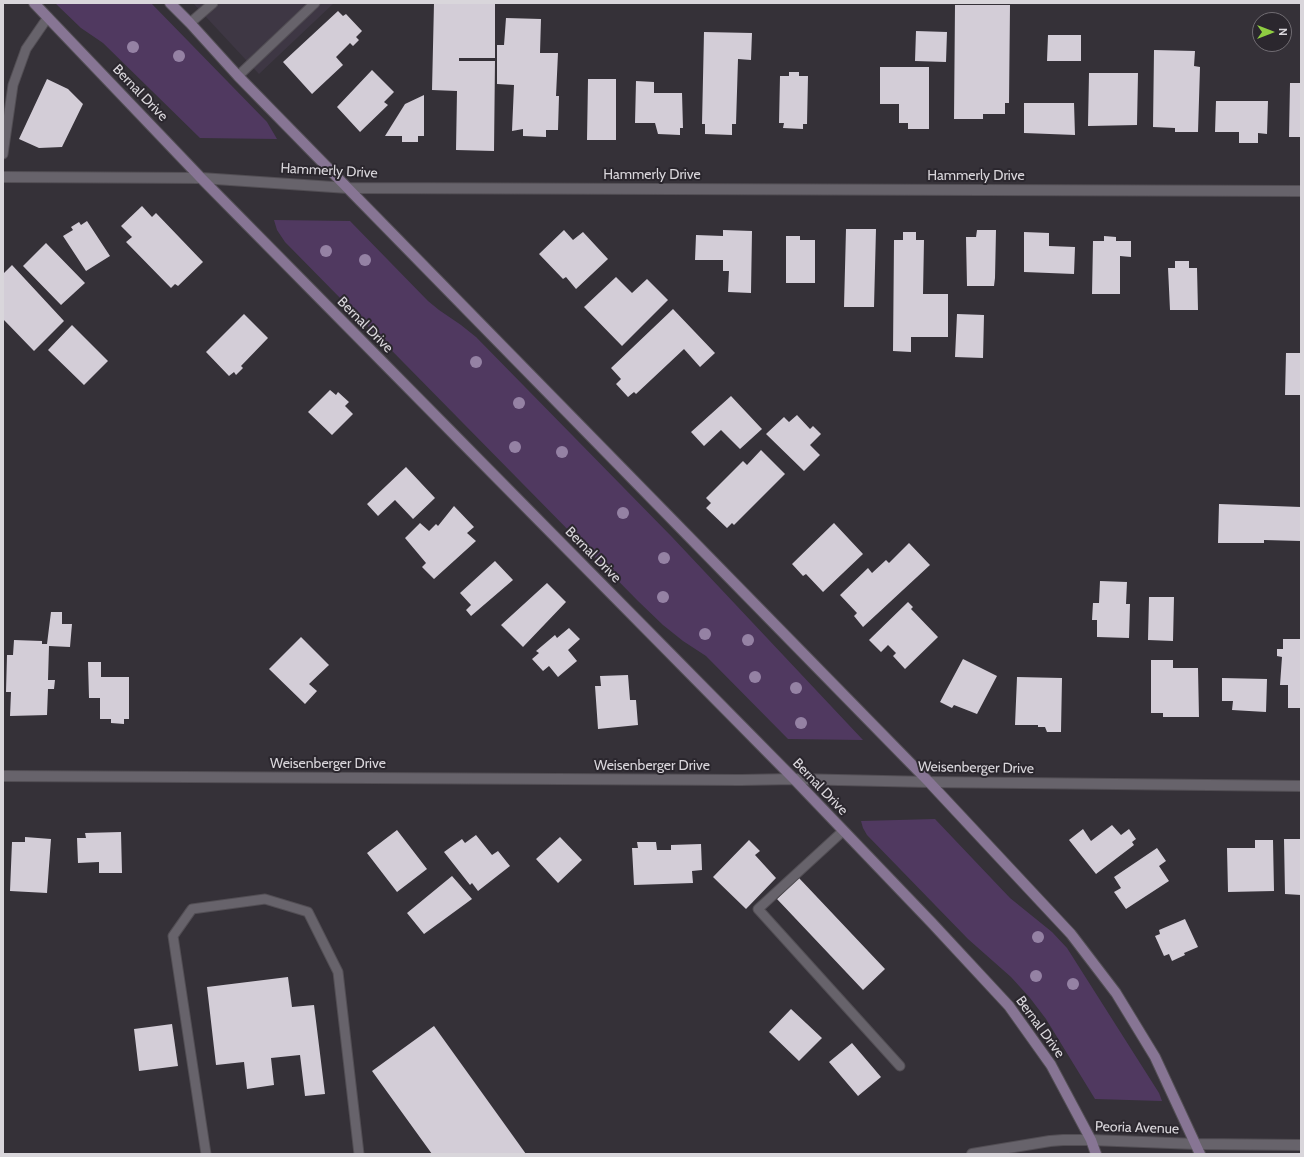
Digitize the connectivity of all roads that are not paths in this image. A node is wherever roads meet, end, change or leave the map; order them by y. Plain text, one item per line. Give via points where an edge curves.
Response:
1 (34, 3) edge
2 (170, 3) edge
3 (213, 3) edge
4 (315, 3) edge
5 (48, 17) junction
6 (190, 23) junction
7 (238, 76) junction
8 (3, 154) edge
9 (3, 177) edge
10 (201, 178) junction
11 (348, 188) junction
12 (1301, 191) edge
13 (3, 776) edge
14 (794, 779) junction
15 (928, 782) junction
16 (1301, 786) edge
17 (843, 831) junction
18 (900, 1066) dead end
19 (1091, 1140) junction
20 (1301, 1145) edge
21 (1198, 1149) edge
22 (206, 1154) edge
23 (359, 1154) edge
24 (972, 1154) edge
25 (1096, 1154) edge

1 - 5 street, Bernal Drive
2 - 6 street
3 - 6 lane
4 - 7 lane
5 - 8 lane via 26,49 13,85
5 - 10 street, Bernal Drive
6 - 7 street
7 - 11 street
9 - 10 street, Hammerly Drive
10 - 11 street, Hammerly Drive
10 - 14 street, Bernal Drive
11 - 12 street, Hammerly Drive
11 - 15 street
13 - 14 street, Weisenberger Drive
14 - 15 street, Weisenberger Drive
14 - 17 street, Bernal Drive
15 - 16 street, Weisenberger Drive
15 - 21 street via 1071,934 1116,993 1155,1057
17 - 18 lane via 758,909
17 - 19 street, Bernal Drive via 1009,1006 1051,1065
19 - 21 street, Peoria Avenue
19 - 24 street, Peoria Avenue via 1050,1141
19 - 25 street, Bernal Drive
20 - 21 street, Peoria Avenue
22 - 23 lane via 173,936 192,909 264,899 308,912 338,972

